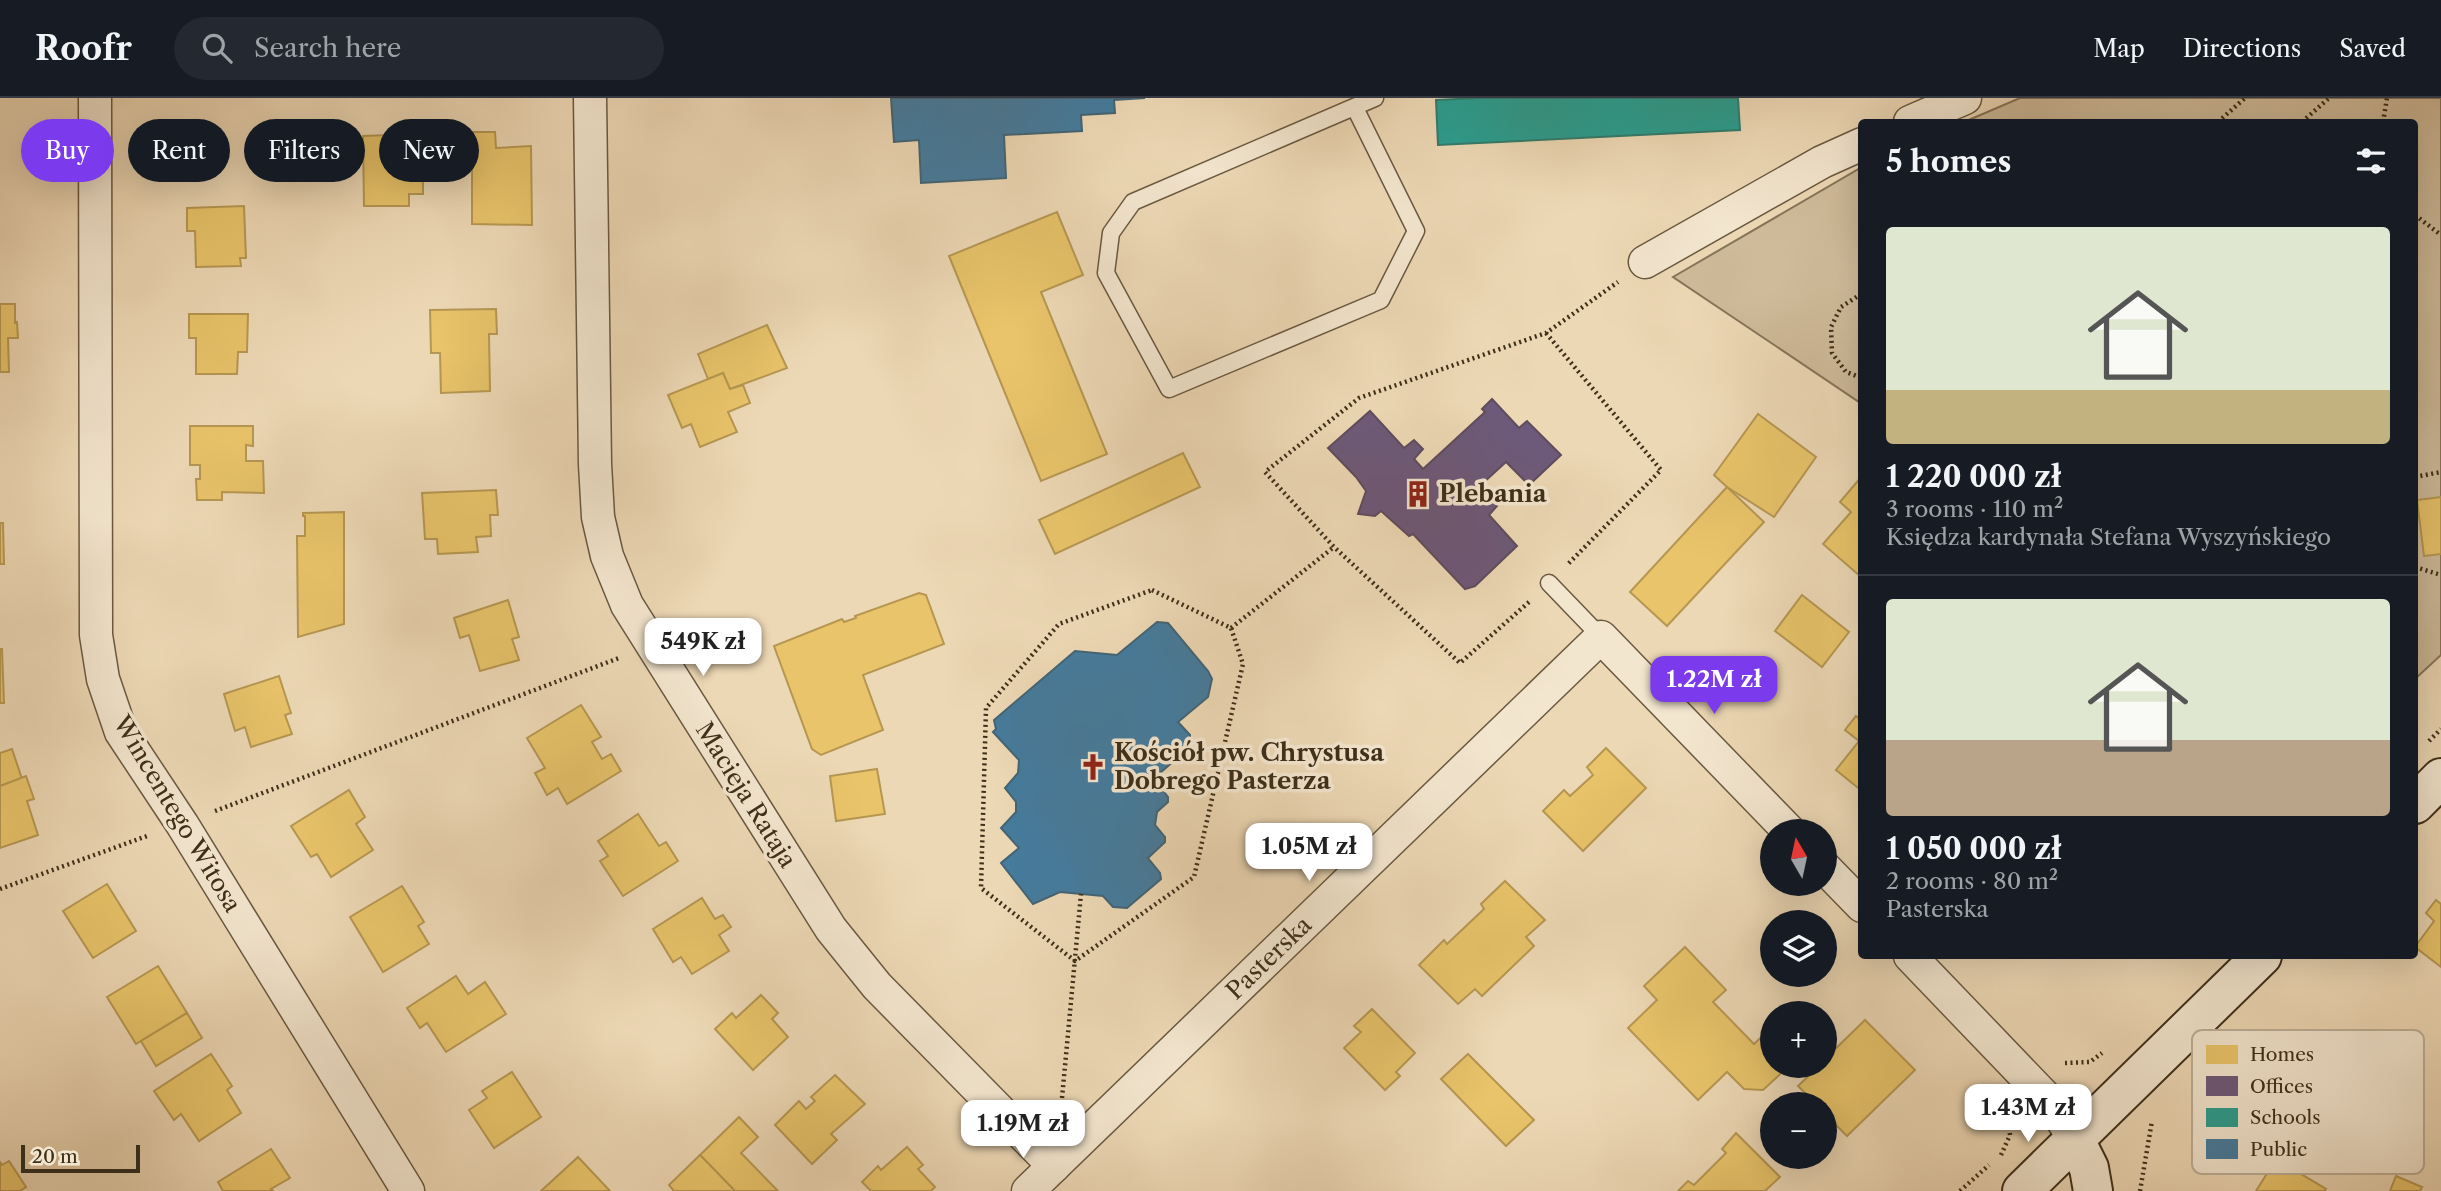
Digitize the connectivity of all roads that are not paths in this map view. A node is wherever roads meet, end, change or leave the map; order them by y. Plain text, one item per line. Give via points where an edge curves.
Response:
1 (95, 98) edge
2 (590, 98) edge
3 (1375, 98) edge
4 (1965, 98) edge
5 (1355, 108) junction
6 (1917, 119) edge
7 (1858, 146) edge
8 (1645, 262) road end
9 (1549, 583) road end
10 (1601, 637) junction
11 (2441, 778) edge
12 (2418, 801) edge
13 (1777, 819) edge
14 (1838, 881) edge
15 (1858, 902) edge
16 (1913, 959) edge
17 (2259, 959) edge
18 (2074, 1140) junction
19 (1054, 1166) junction
20 (408, 1191) edge
21 (1028, 1191) edge
22 (2022, 1191) edge
23 (2093, 1191) edge

1 - 20 street, Wincentego Witosa via 98,651 103,679 121,732
2 - 19 street, Macieja Rataja via 598,517 607,556 627,606 831,929 877,986
3 - 5 lane
4 - 6 street
5 - 5 lane via 1133,202 1111,233 1106,272 1169,389 1381,300 1416,231
7 - 8 street
9 - 10 lane
10 - 13 street
10 - 19 street, Pasterska
11 - 12 street
14 - 15 street
16 - 18 street via 2052,1104
17 - 18 street
18 - 22 street
18 - 23 street via 2090,1168
19 - 21 street, Pasterska

